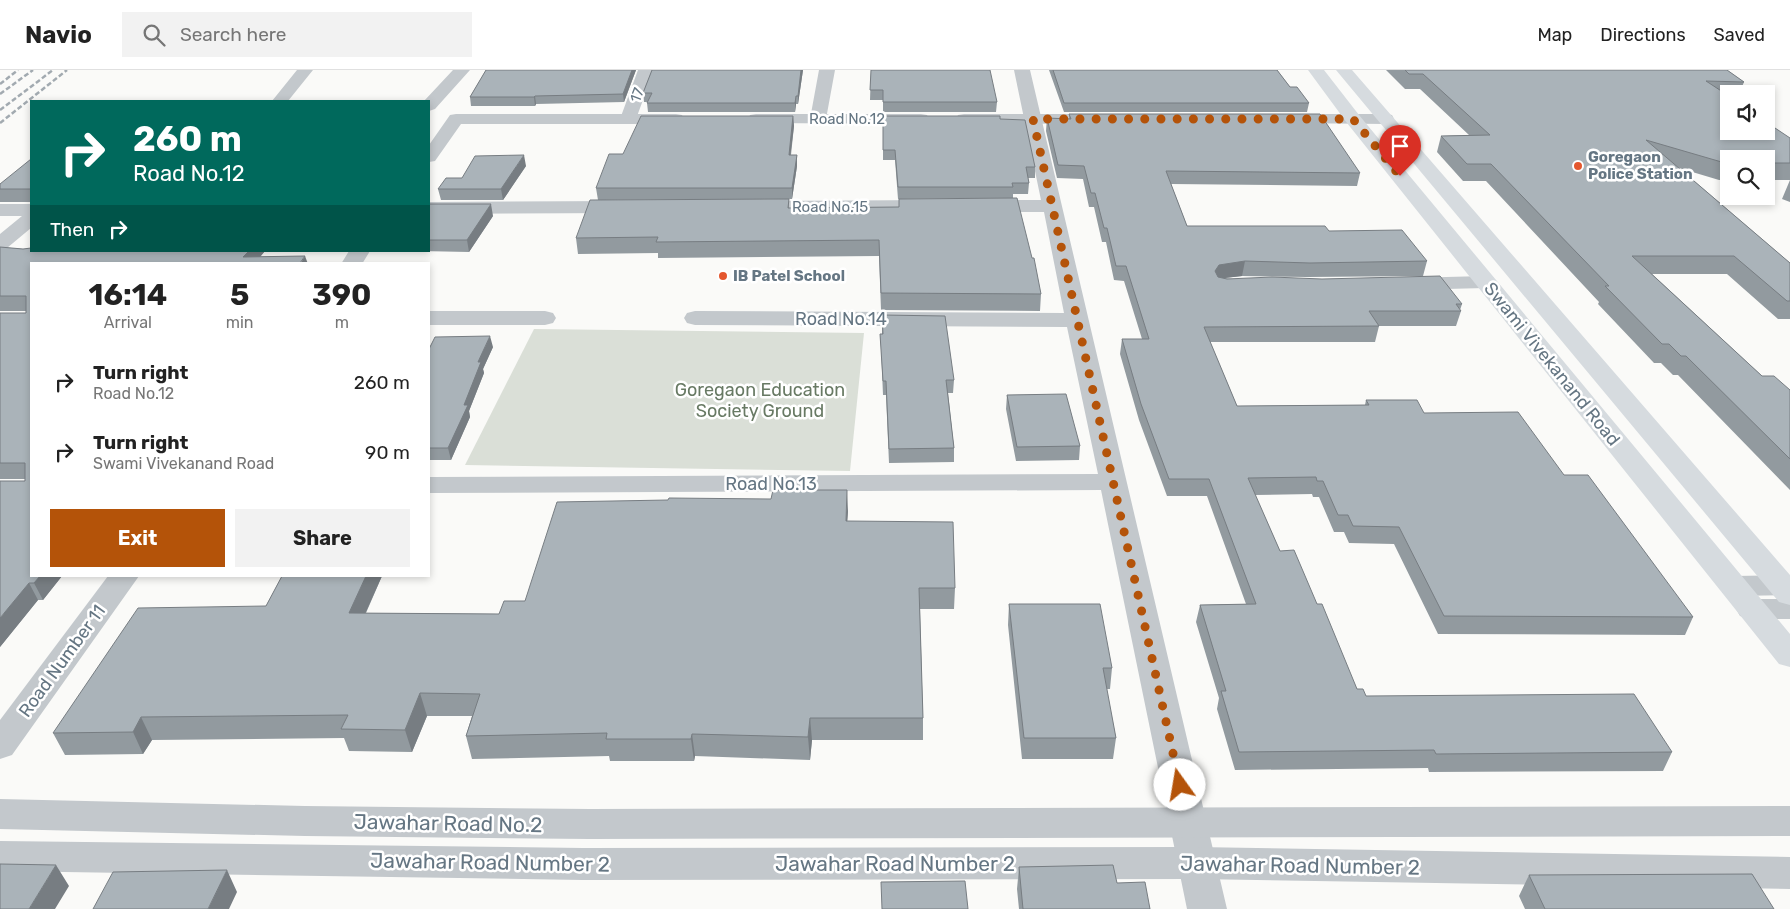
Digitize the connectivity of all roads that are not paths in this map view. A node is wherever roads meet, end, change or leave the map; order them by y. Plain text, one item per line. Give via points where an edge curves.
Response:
1 (305, 70) edge
2 (462, 70) edge
3 (646, 70) edge
4 (827, 70) edge
5 (1022, 70) edge
6 (1316, 70) edge
7 (1344, 70) edge
8 (281, 100) edge
9 (430, 105) edge
10 (430, 119) edge
11 (456, 119) junction
12 (628, 119) junction
13 (694, 119) edge
14 (742, 119) edge
15 (818, 119) junction
16 (1033, 119) junction
17 (1101, 119) edge
18 (1266, 119) edge
19 (1353, 119) junction
20 (1386, 119) junction
21 (430, 156) edge
22 (1052, 206) junction
23 (646, 207) edge
24 (735, 207) edge
25 (430, 208) edge
26 (0, 210) edge
27 (30, 211) edge
28 (30, 212) edge
29 (0, 244) edge
30 (1486, 282) junction
31 (1384, 284) edge
32 (430, 318) edge
33 (545, 318) dead end
34 (695, 318) dead end
35 (1077, 320) junction
36 (1113, 482) junction
37 (430, 486) edge
38 (123, 577) edge
39 (1788, 594) edge
40 (1742, 597) junction
41 (1790, 656) edge
42 (0, 746) edge
43 (0, 814) edge
44 (1790, 821) edge
45 (1189, 823) junction
46 (590, 824) junction
47 (702, 824) junction
48 (0, 856) edge
49 (1196, 863) junction
50 (583, 864) junction
51 (698, 864) junction
52 (1790, 873) edge
53 (1207, 909) edge

1 - 8 street
2 - 9 street
3 - 12 street, 17
4 - 15 street
5 - 16 street
6 - 19 main road, Swami Vivekanand Road
7 - 20 main road, Swami Vivekanand Road
10 - 11 street
11 - 12 street
11 - 21 street
12 - 13 street
14 - 15 street, Road No.12
15 - 16 street, Road No.12
16 - 17 street, Road No.12
16 - 22 street
18 - 19 street
19 - 20 street
19 - 30 main road, Swami Vivekanand Road
20 - 39 main road, Swami Vivekanand Road
22 - 24 street, Road No.15
22 - 35 street
23 - 25 street
26 - 27 street
28 - 29 street
30 - 31 street
30 - 40 main road, Swami Vivekanand Road
32 - 33 street
34 - 35 street, Road No.14
35 - 36 street
36 - 37 street, Road No.13
36 - 45 street
38 - 42 street, Road Number 11
39 - 40 street
40 - 41 main road, Swami Vivekanand Road
43 - 46 street, Jawahar Road No.2
44 - 45 street
45 - 47 street
45 - 49 street
46 - 47 street
46 - 50 street
47 - 51 street
48 - 50 street, Jawahar Road Number 2
49 - 51 street, Jawahar Road Number 2
49 - 52 street, Jawahar Road Number 2
49 - 53 street
50 - 51 street, Jawahar Road Number 2

